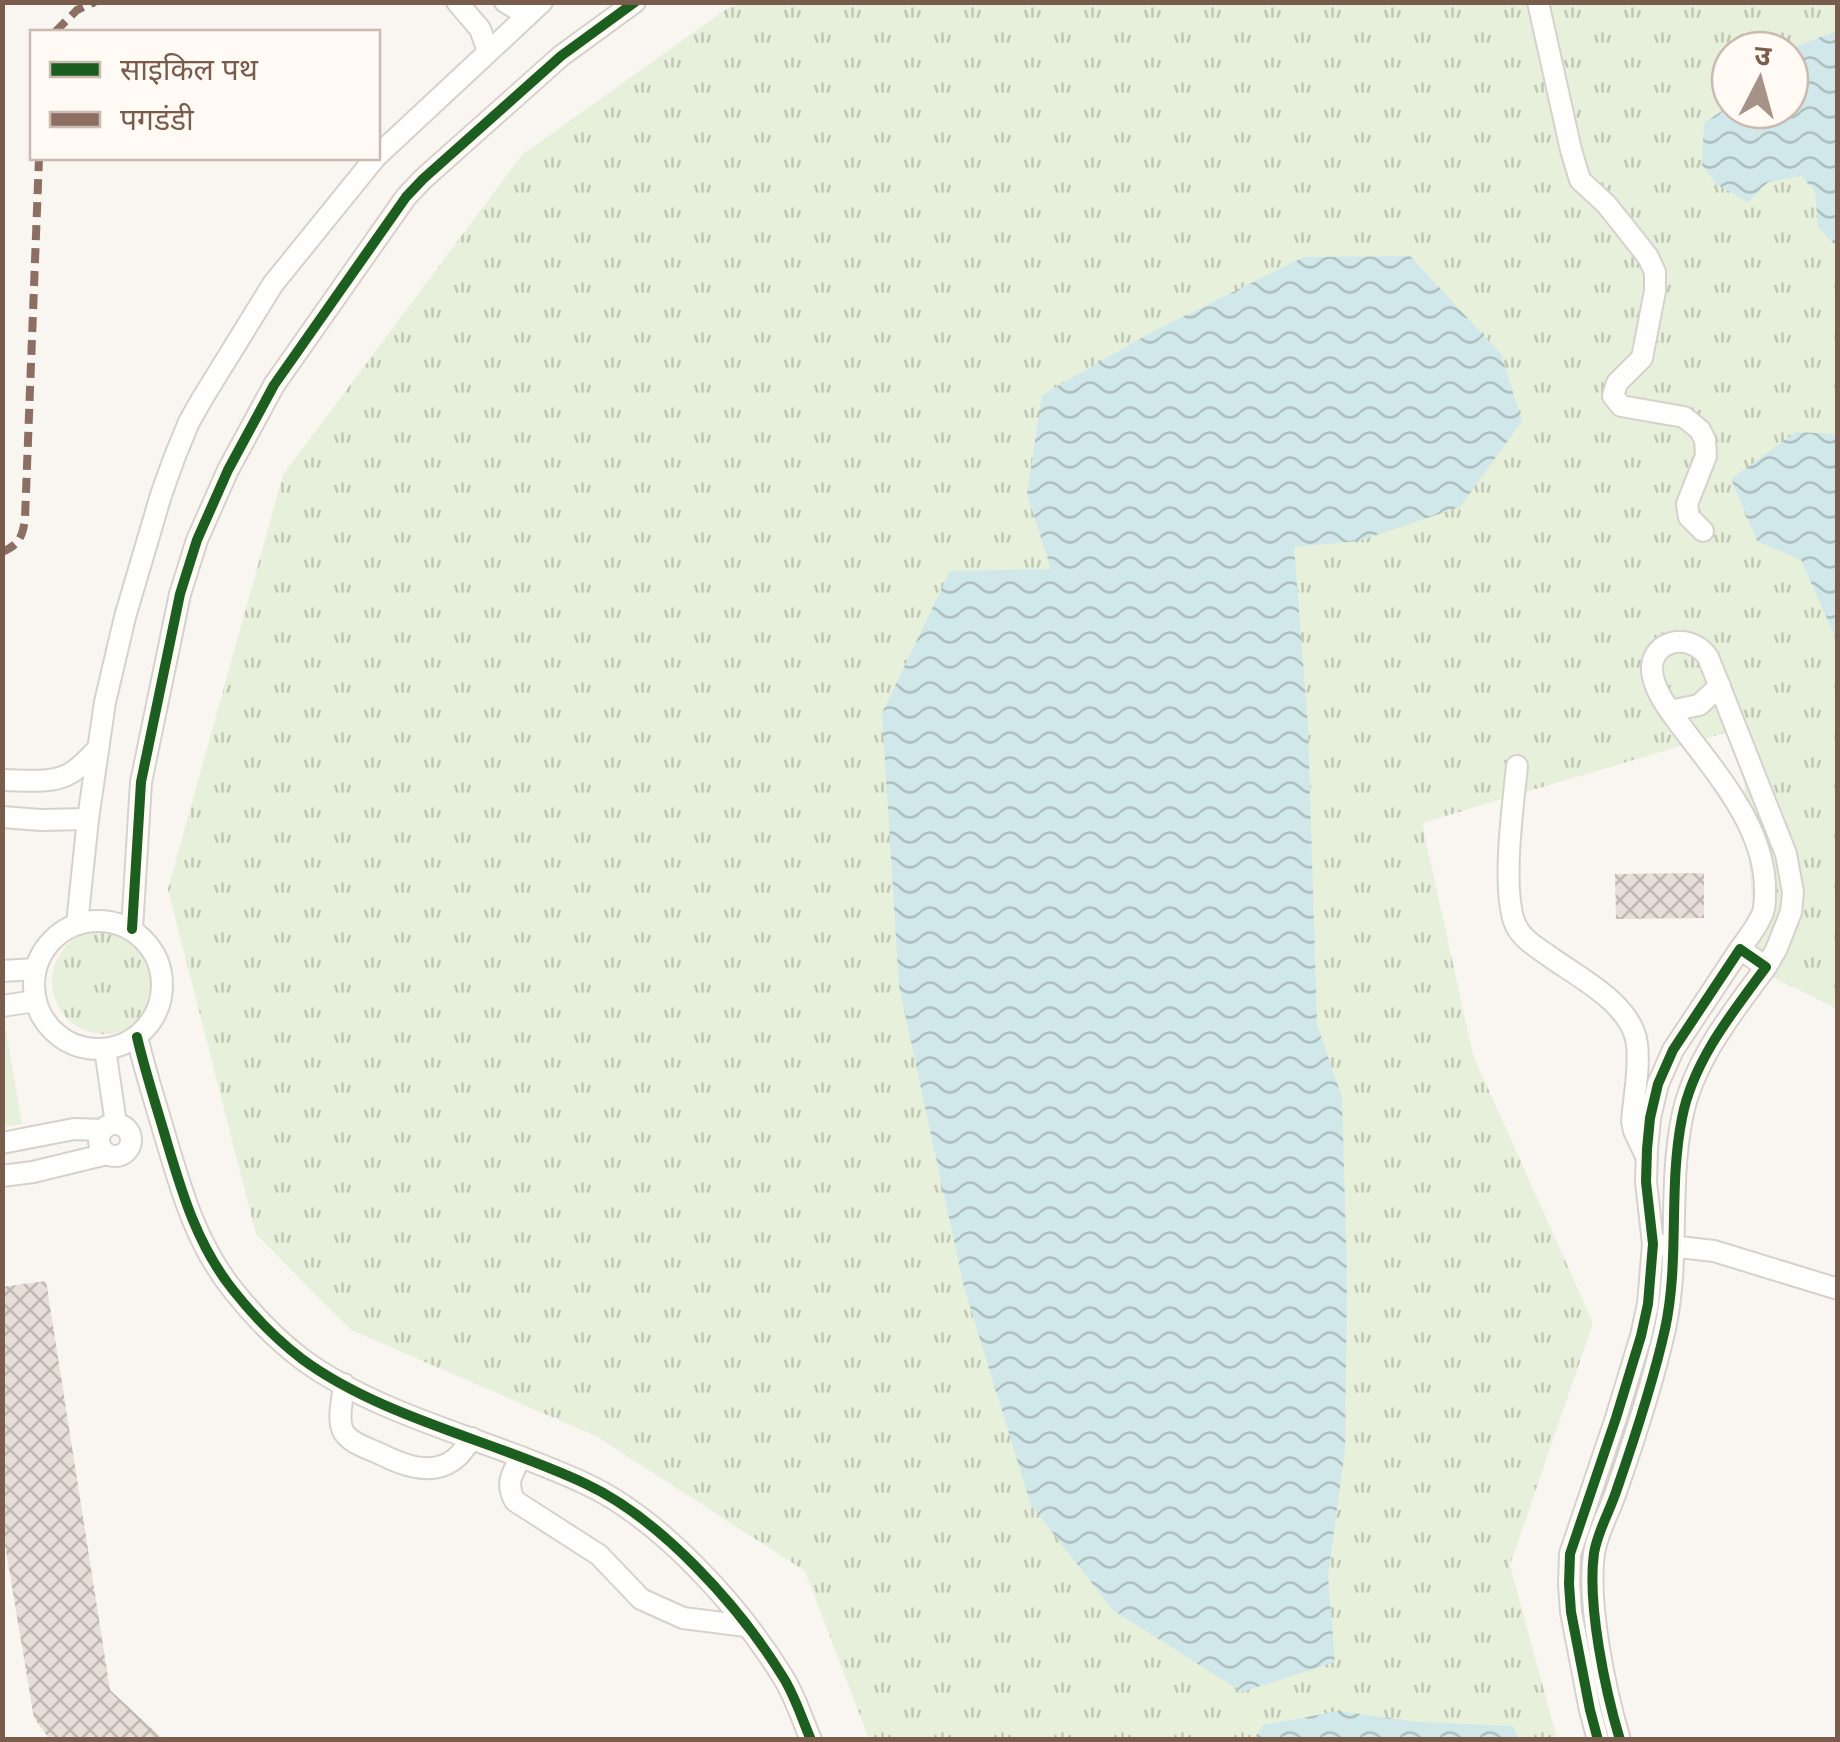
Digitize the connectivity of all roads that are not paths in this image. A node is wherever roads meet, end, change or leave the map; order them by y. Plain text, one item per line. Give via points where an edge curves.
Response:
1 (458, 2) edge
2 (505, 2) edge
3 (635, 2) edge
4 (1538, 2) edge
5 (534, 9) edge
6 (488, 51) junction
7 (380, 152) edge
8 (373, 160) edge
9 (1703, 531) dead end
10 (1720, 686) junction
11 (1670, 711) junction
12 (98, 749) junction
13 (1750, 764) junction
14 (1517, 766) dead end
15 (2, 780) edge
16 (1720, 780) junction
17 (2, 817) edge
18 (88, 819) junction
19 (77, 924) junction
20 (132, 929) junction
21 (1740, 949) junction
22 (1766, 967) junction
23 (35, 969) junction
24 (2, 971) edge
25 (35, 1002) junction
26 (2, 1006) edge
27 (138, 1037) junction
28 (105, 1048) junction
29 (109, 1127) junction
30 (28, 1138) junction
31 (2, 1143) edge
32 (1646, 1157) junction
33 (32, 1172) junction
34 (2, 1176) edge
35 (1652, 1244) junction
36 (1674, 1246) junction
37 (1838, 1289) edge
38 (344, 1384) junction
39 (472, 1438) junction
40 (520, 1457) junction
41 (746, 1626) junction
42 (811, 1740) edge
43 (1598, 1740) edge
44 (1620, 1740) edge

1 - 6 street
2 - 5 street
3 - 20 street via 561,56 423,179 256,415 205,522 180,594 141,782
4 - 9 street via 1580,180 1655,272 1642,358 1613,396 1622,406 1684,417 1700,430 1706,456 1686,504
5 - 6 street
6 - 7 street
8 - 12 street via 273,284 189,422 160,494
10 - 11 street via 1698,705
10 - 11 street via 1702,650 1686,641 1668,644 1655,656 1652,674
10 - 13 street
11 - 16 street
12 - 15 street via 62,777
12 - 18 street
13 - 16 street
13 - 22 street via 1786,854 1792,892 1787,924
14 - 32 street via 1514,922 1622,1012 1638,1048 1632,1121
16 - 21 street via 1757,842 1764,868 1762,915
17 - 18 street
18 - 19 street
19 - 20 street via 102,921
19 - 23 street via 58,934
20 - 27 street via 160,966 162,992
21 - 22 street
21 - 32 street via 1673,1050 1658,1084
22 - 36 street via 1708,1050 1690,1090 1676,1156
23 - 24 street
23 - 25 street
25 - 26 street
25 - 28 street via 47,1026 68,1042
27 - 28 street
27 - 38 street via 188,1214 205,1249 268,1328 300,1358
28 - 29 street
29 - 30 street
29 - 33 street via 99,1138 107,1154
30 - 31 street
30 - 33 street
32 - 35 street
33 - 34 street
35 - 36 street
35 - 43 street via 1641,1336 1570,1554 1572,1612
36 - 37 street
36 - 44 street via 1656,1366 1592,1573
38 - 39 street
38 - 39 street via 344,1434 406,1466 443,1465
39 - 40 street
40 - 41 street via 590,1485 633,1512 728,1599
40 - 41 street via 510,1476 515,1501 599,1555 641,1599 683,1618
41 - 42 street via 785,1679

